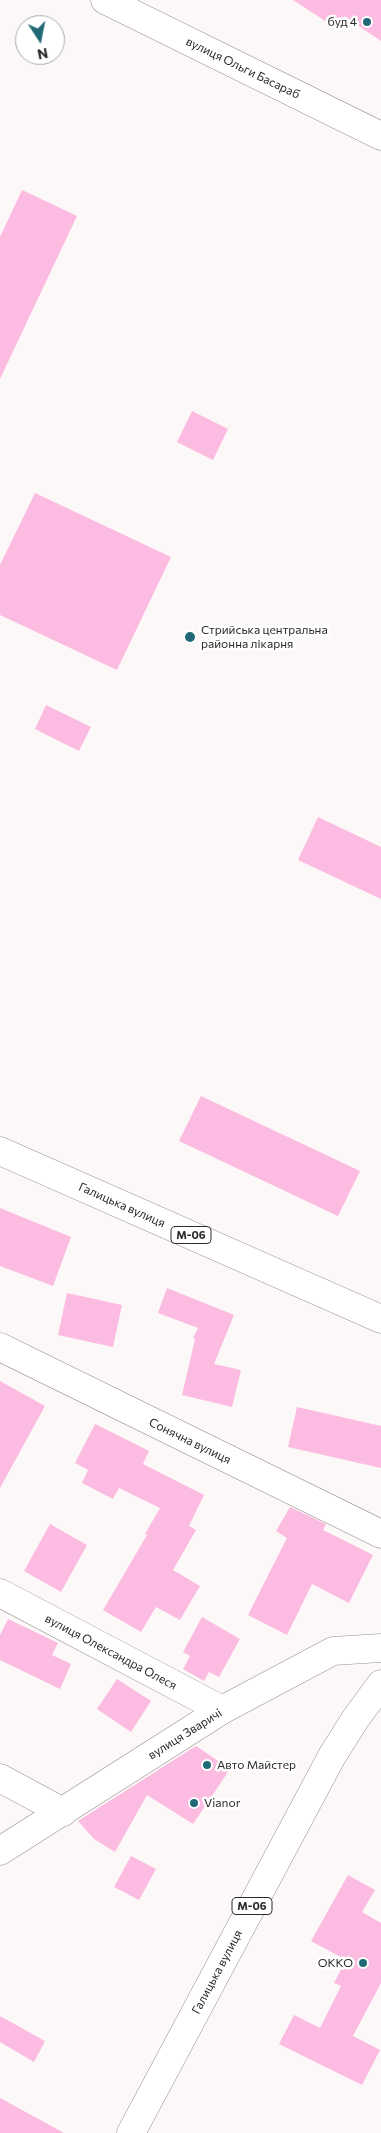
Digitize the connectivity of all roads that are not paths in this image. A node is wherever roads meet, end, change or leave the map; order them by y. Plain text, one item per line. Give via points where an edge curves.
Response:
1 (105, 0) edge
2 (381, 136) edge
3 (0, 1151) edge
4 (381, 1319) edge
5 (0, 1347) edge
6 (381, 1534) edge
7 (0, 1593) edge
8 (381, 1648) edge
9 (381, 1684) edge
10 (222, 1710) junction
11 (0, 1778) edge
12 (63, 1812) junction
13 (0, 1851) edge
14 (131, 2133) edge

1 - 2 main road, вулиця Ольги Басараб
3 - 4 main road, Галицька вулиця / М-06
5 - 6 main road, Сонячна вулиця
7 - 10 main road, вулиця Олександра Олеся
8 - 10 main road, вулиця Зваричі via 333,1651
9 - 14 main road, Галицька вулиця / М-06 via 332,1756
10 - 12 main road, вулиця Зваричі
11 - 12 main road
12 - 13 main road, вулиця Зваричі

